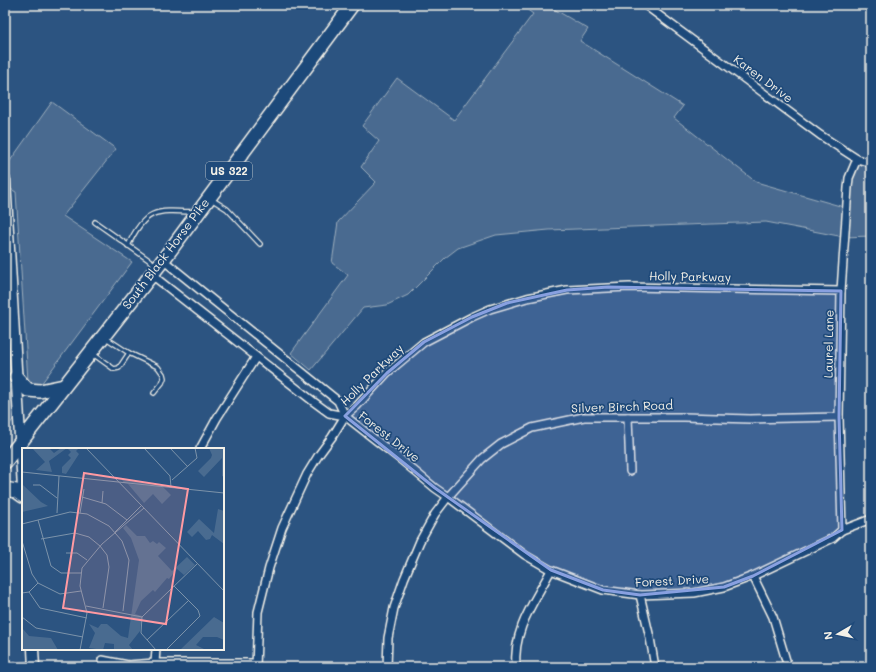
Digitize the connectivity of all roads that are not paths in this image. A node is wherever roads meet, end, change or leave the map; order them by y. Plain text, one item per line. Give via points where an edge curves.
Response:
1 (352, 5) edge
2 (645, 5) edge
3 (868, 5) edge
4 (871, 7) edge
5 (857, 159) junction
6 (871, 163) edge
7 (5, 180) edge
8 (209, 198) junction
9 (199, 212) junction
10 (95, 222) dead end
11 (260, 244) dead end
12 (128, 246) junction
13 (7, 254) edge
14 (158, 267) junction
15 (841, 291) junction
16 (104, 336) junction
17 (91, 353) junction
18 (129, 353) junction
19 (256, 357) junction
20 (16, 377) junction
21 (64, 386) junction
22 (154, 393) dead end
23 (345, 416) junction
24 (628, 417) junction
25 (839, 418) junction
26 (20, 442) junction
27 (201, 448) edge
28 (5, 462) edge
29 (630, 471) dead end
30 (22, 473) edge
31 (5, 489) edge
32 (22, 495) edge
33 (448, 497) junction
34 (871, 519) edge
35 (842, 530) junction
36 (551, 570) junction
37 (753, 576) junction
38 (640, 595) junction
39 (33, 650) edge
40 (156, 650) edge
41 (102, 660) dead end
42 (5, 661) edge
43 (154, 663) junction
44 (255, 665) edge
45 (5, 666) edge
46 (34, 666) edge
47 (387, 667) edge
48 (516, 667) edge
49 (655, 667) edge
50 (788, 667) edge

1 - 8 highway, South Black Horse Pike / US 322
2 - 5 street, Karen Drive via 820,135
3 - 4 street
5 - 6 street, Karen Drive
5 - 15 street, Laurel Lane via 849,178
7 - 13 street
8 - 9 highway, South Black Horse Pike / US 322
8 - 11 lane via 227,209
9 - 12 lane via 165,210 153,214 139,225
9 - 14 highway, South Black Horse Pike / US 322
10 - 12 lane
12 - 14 lane
13 - 20 street
14 - 16 highway, South Black Horse Pike / US 322
14 - 19 street, Forest Drive
14 - 23 street, Forest Drive via 338,401
15 - 23 street, Holly Parkway via 608,287 567,290 506,303 424,342 391,368
15 - 25 street, Laurel Lane
16 - 17 highway, South Black Horse Pike / US 322
16 - 18 lane
17 - 18 lane via 114,369 119,368
17 - 21 highway, South Black Horse Pike / US 322
18 - 22 lane via 158,367 163,374 162,383
19 - 23 street, Forest Drive via 329,413
19 - 27 street
20 - 21 highway via 28,390 40,391
20 - 26 street
21 - 26 highway, South Black Horse Pike / US 322
23 - 33 street, Forest Drive
23 - 44 street, Holly Parkway via 312,465 275,547 258,612
24 - 25 street, Silver Birch Road
24 - 29 street
24 - 33 street, Silver Birch Road via 584,417 532,428 501,444 482,459
25 - 35 street, Laurel Lane
26 - 28 highway, South Black Horse Pike / US 322
26 - 30 street
31 - 32 highway
33 - 36 street, Forest Drive via 525,555
33 - 47 street, Silver Birch Road via 420,541 404,579 390,628
34 - 35 street, Forest Drive
35 - 37 street, Forest Drive via 833,538
36 - 38 street, Forest Drive via 603,590
36 - 48 street via 522,622 517,641
37 - 38 street, Forest Drive via 703,592
37 - 50 street via 773,617
38 - 49 street
39 - 46 street
40 - 43 street
41 - 43 street via 128,665
42 - 45 lane
43 - 44 street
45 - 46 lane

